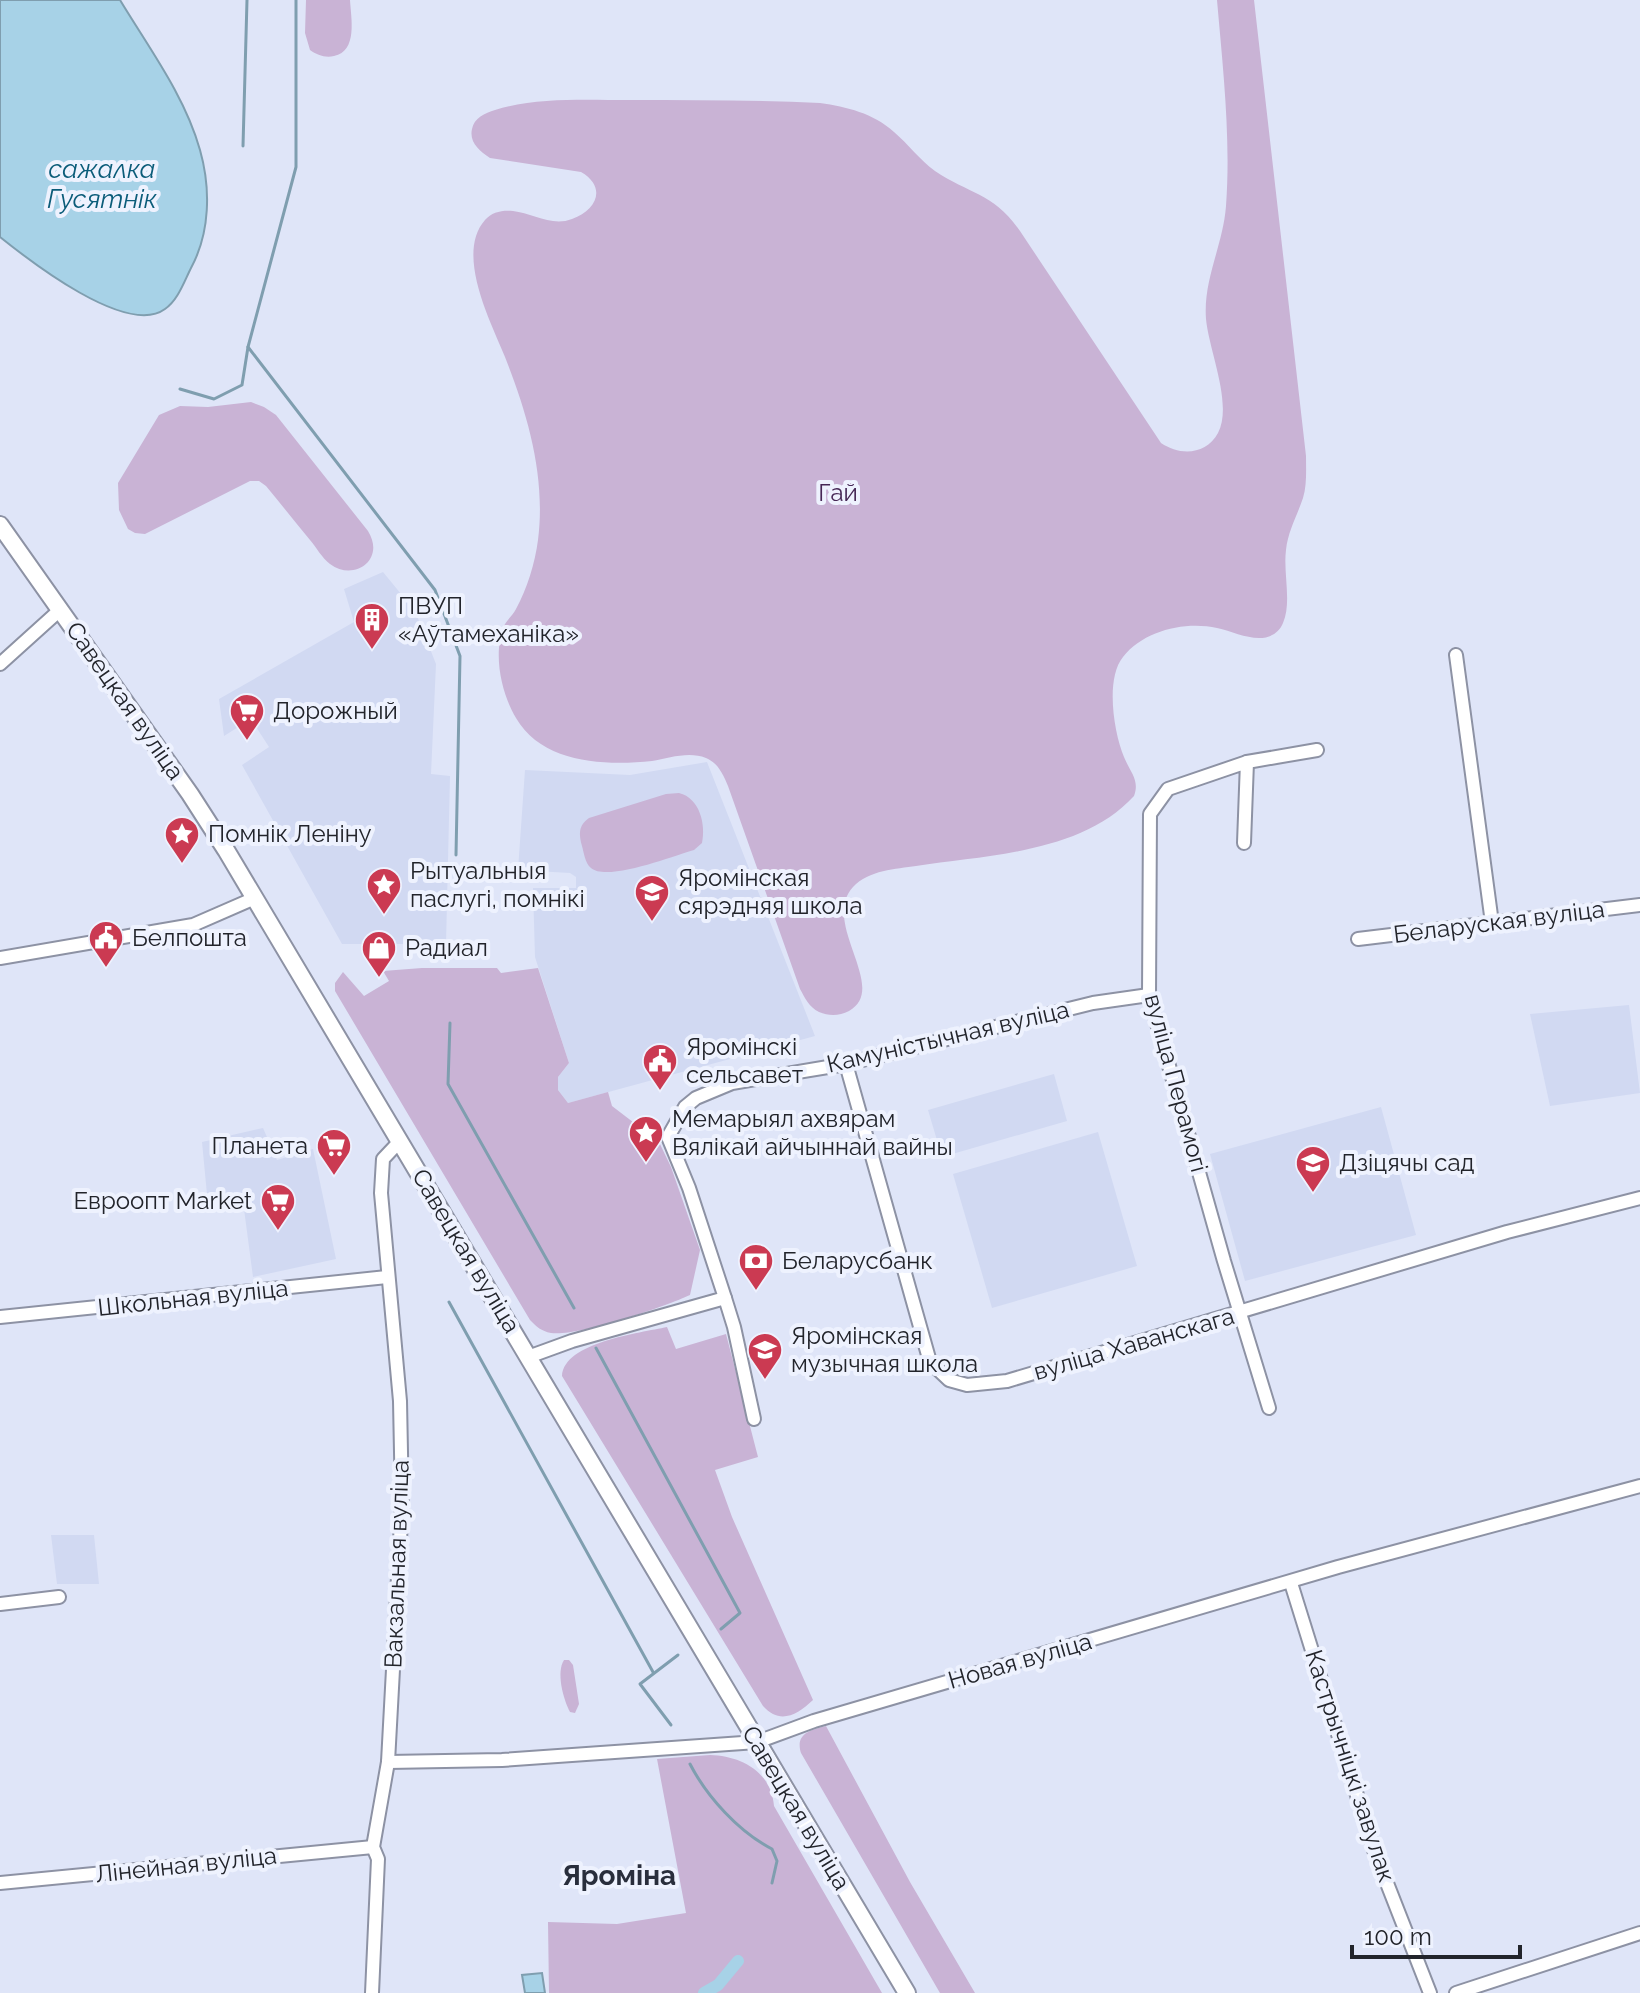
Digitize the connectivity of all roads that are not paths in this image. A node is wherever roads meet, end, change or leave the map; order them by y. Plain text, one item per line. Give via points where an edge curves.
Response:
1 (0, 525) edge
2 (61, 609) junction
3 (1456, 655) dead end
4 (0, 664) edge
5 (1317, 750) dead end
6 (1247, 762) junction
7 (1244, 843) dead end
8 (255, 898) junction
9 (1640, 905) edge
10 (1492, 923) junction
11 (1358, 939) dead end
12 (0, 958) edge
13 (1149, 995) junction
14 (846, 1064) junction
15 (400, 1141) junction
16 (1640, 1198) edge
17 (387, 1277) junction
18 (725, 1298) junction
19 (1240, 1313) junction
20 (0, 1317) edge
21 (528, 1357) junction
22 (1269, 1408) dead end
23 (754, 1419) dead end
24 (1640, 1486) edge
25 (1291, 1583) junction
26 (59, 1597) dead end
27 (0, 1604) edge
28 (757, 1742) junction
29 (388, 1762) junction
30 (373, 1847) junction
31 (0, 1883) edge
32 (1638, 1937) edge
33 (372, 1993) edge
34 (907, 1993) edge
35 (1430, 1993) edge
36 (1456, 1993) edge

1 - 2 main road, Савецкая вуліца
2 - 4 street
2 - 8 main road, Савецкая вуліца
3 - 10 street
5 - 6 street, вуліца Перамогі
6 - 7 street
6 - 13 street, вуліца Перамогі via 1168,789 1150,814
8 - 12 street via 193,925
8 - 15 main road, Савецкая вуліца
9 - 10 street, Беларуская вуліца
10 - 11 street, Беларуская вуліца
13 - 14 street, Камуністычная вуліца via 1093,1003
13 - 19 street, вуліца Перамогі
14 - 18 street, Камуністычная вуліца via 732,1083 696,1098 680,1113 668,1137
14 - 19 street, вуліца Хаванскага via 930,1362 949,1380 967,1385 1007,1381
15 - 17 street, Вакзальная вуліца via 383,1159
15 - 21 main road, Савецкая вуліца
16 - 19 street, вуліца Хаванскага via 1507,1232
17 - 20 street, Школьная вуліца
17 - 29 street, Вакзальная вуліца via 400,1401 402,1490
18 - 21 street
18 - 23 street, Камуністычная вуліца
19 - 22 street, вуліца Перамогі
21 - 28 main road, Савецкая вуліца
24 - 25 street, Новая вуліца
25 - 28 street, Новая вуліца
25 - 35 street, Кастрычніцкі завулак via 1374,1850
26 - 27 street
28 - 29 street, Новая вуліца via 502,1760
28 - 34 main road, Савецкая вуліца
29 - 30 street, Вакзальная вуліца
30 - 31 street, Лінейная вуліца
30 - 33 street, Вакзальная вуліца via 378,1859
32 - 36 street

